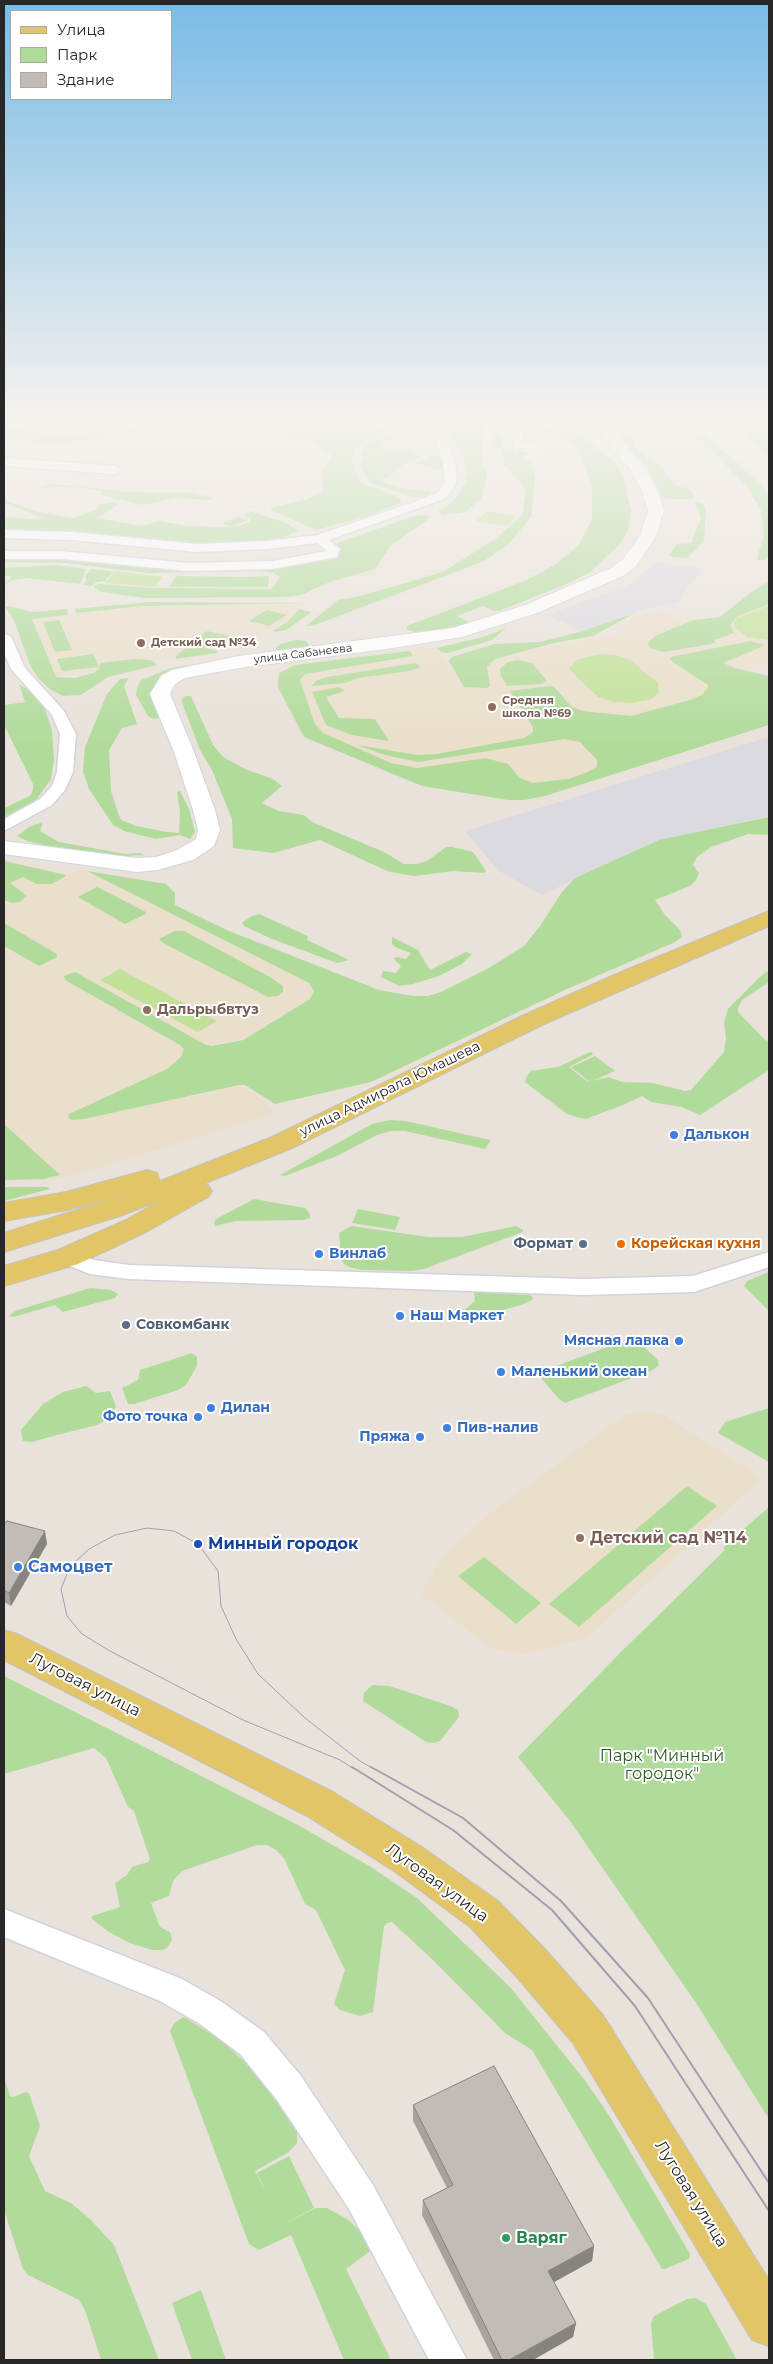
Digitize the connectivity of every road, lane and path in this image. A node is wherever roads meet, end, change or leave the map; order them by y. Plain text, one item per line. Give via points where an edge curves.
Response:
1 (360, 524) edge
2 (653, 524) edge
3 (4, 534) edge
4 (319, 538) junction
5 (4, 555) edge
6 (4, 637) edge
7 (4, 826) edge
8 (4, 848) edge
9 (769, 918) edge
10 (281, 1142) junction
11 (110, 1210) junction
12 (4, 1212) edge
13 (4, 1243) edge
14 (68, 1257) junction
15 (769, 1259) edge
16 (4, 1276) edge
17 (4, 1291) edge
18 (4, 1644) edge
19 (4, 1923) edge
20 (769, 2322) edge
21 (449, 2360) edge

1 - 4 street
2 - 8 street, улица Сабанеева via 629,563 617,572 531,609 456,633 239,662 192,670 168,680 160,694 184,752 209,830 206,841 185,855 137,865
3 - 4 street via 72,536 197,548 268,545
4 - 5 street via 334,549 332,554 272,565 189,567 61,556
6 - 7 street via 18,669 60,714 68,734 65,772 59,787 46,802
9 - 10 main road, улица Адмирала Юмашева via 542,1016
10 - 11 main road, улица Адмирала Юмашева
10 - 12 main road via 67,1201
10 - 14 main road via 136,1226
11 - 13 main road, улица Адмирала Юмашева
11 - 14 main road via 124,1220 121,1227
14 - 15 street via 99,1269 129,1272 582,1288 694,1284
14 - 16 main road
14 - 17 main road
18 - 20 main road, Луговая улица via 320,1804 408,1859 484,1914 588,2029
19 - 21 street via 172,1990 252,2043 289,2088 361,2197

